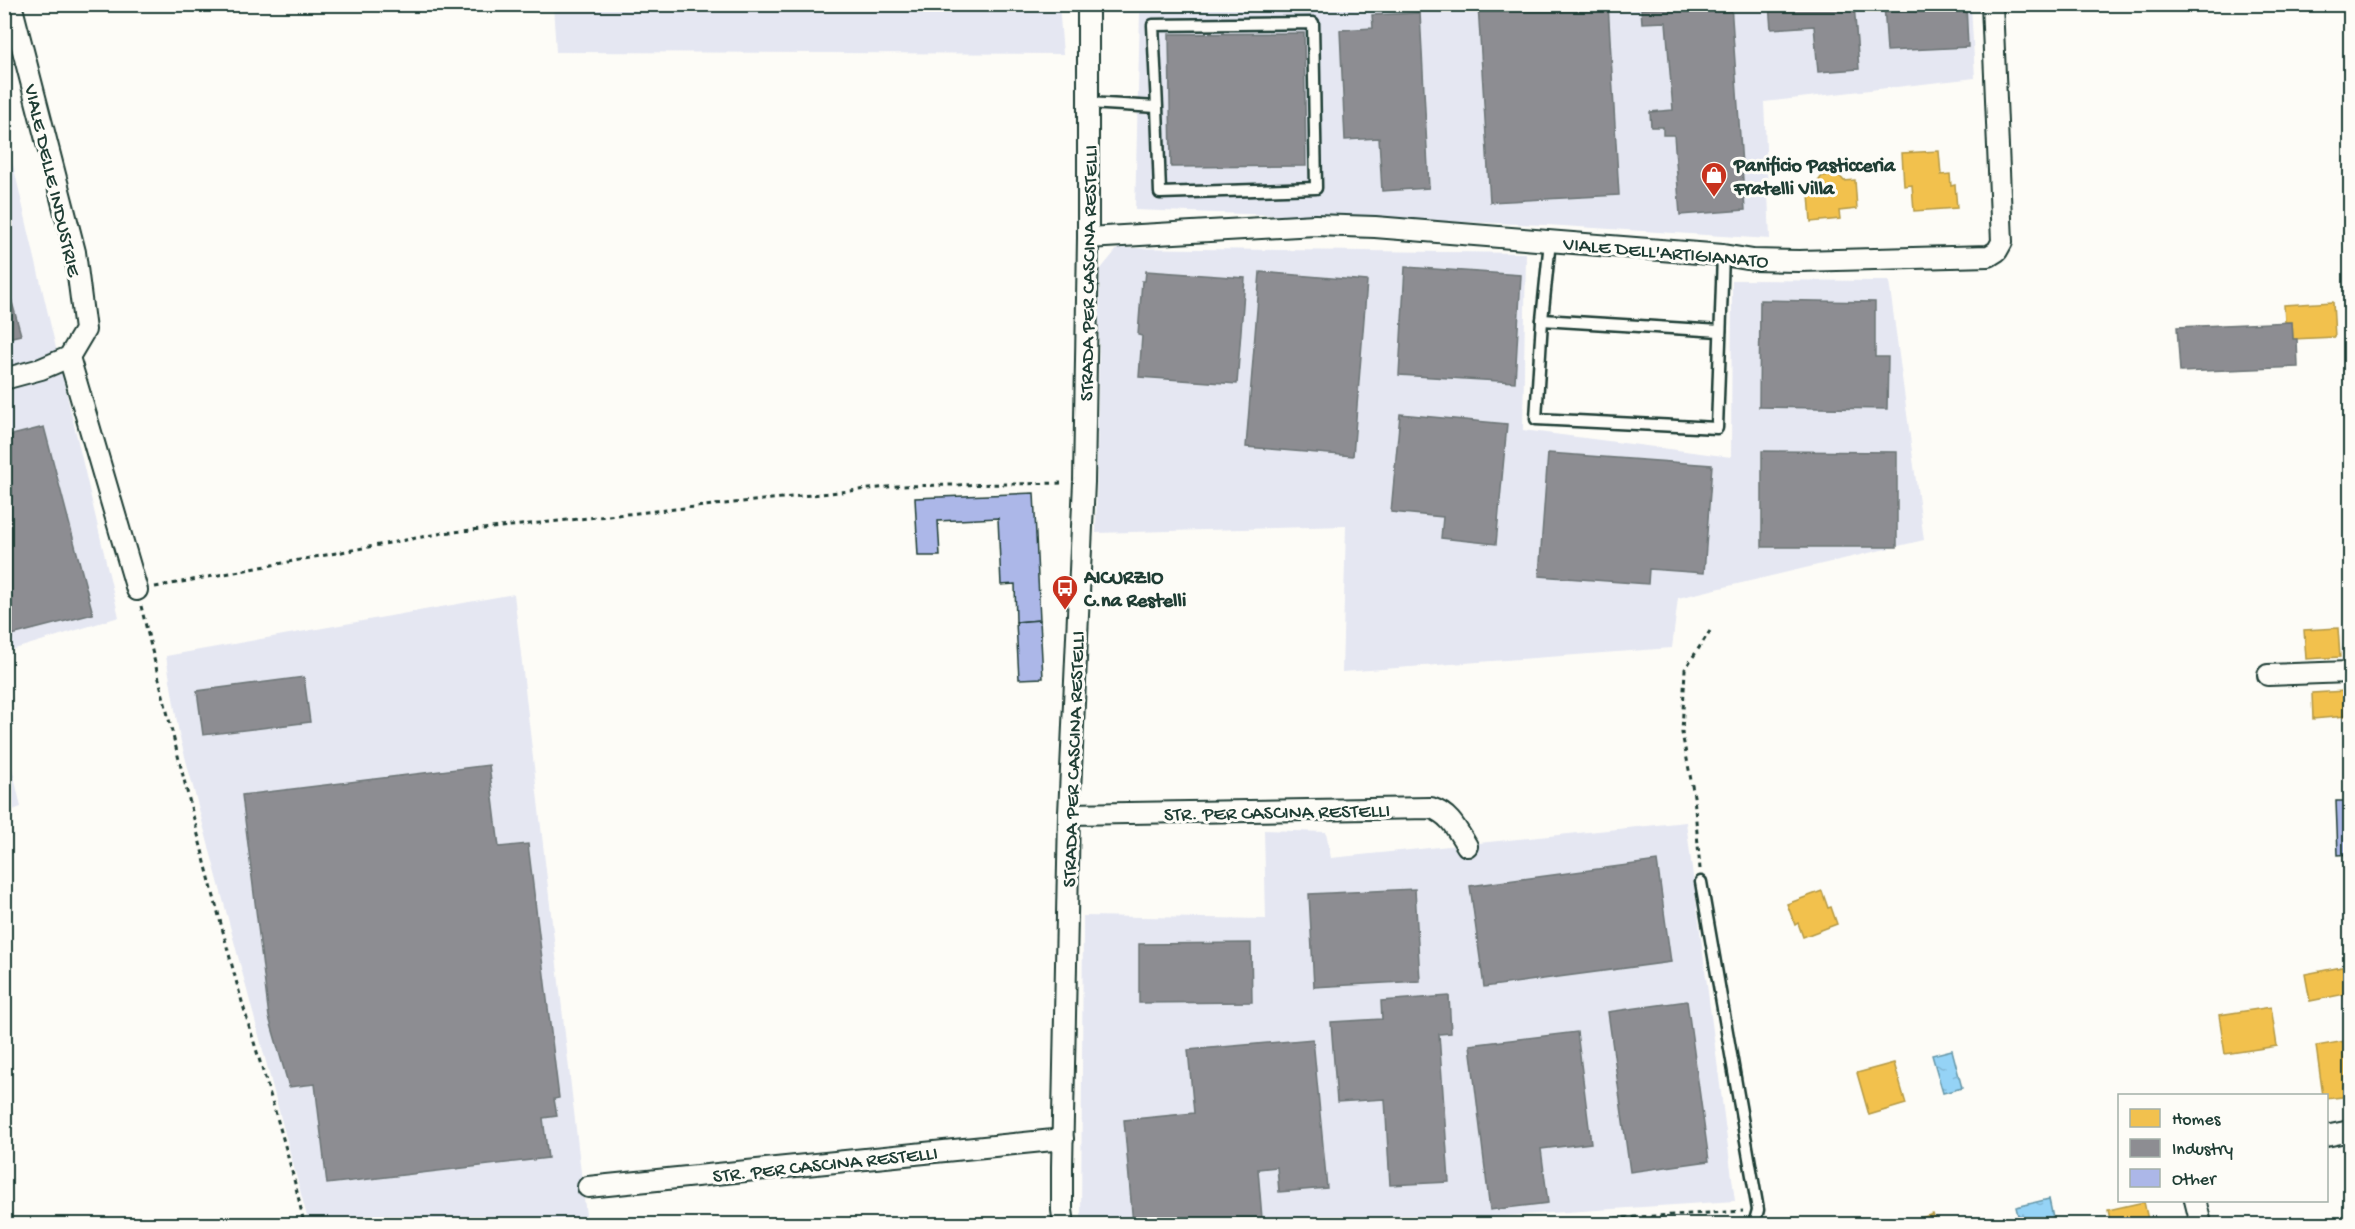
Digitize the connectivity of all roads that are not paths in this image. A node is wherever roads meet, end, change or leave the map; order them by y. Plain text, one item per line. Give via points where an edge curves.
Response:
1 (11, 4) edge
2 (1992, 4) edge
3 (1088, 5) edge
4 (1088, 103) junction
5 (1157, 107) junction
6 (1088, 238) junction
7 (1550, 241) junction
8 (1723, 255) junction
9 (1542, 320) junction
10 (1720, 330) junction
11 (69, 357) junction
12 (4, 379) edge
13 (137, 590) road end
14 (2350, 672) edge
15 (2268, 675) dead end
16 (1069, 814) junction
17 (1467, 846) dead end
18 (1701, 882) road end
19 (2350, 1131) edge
20 (2328, 1136) edge
21 (1063, 1139) junction
22 (588, 1187) dead end
23 (2196, 1202) edge
24 (1064, 1224) edge
25 (1754, 1224) edge
26 (2201, 1224) edge

1 - 11 street, VIALE DELLE INDUSTRIE via 75,252 85,330
2 - 8 street, VIALE DELL'ARTIGIANATO via 2002,242 1997,250 1989,256 1976,257 1799,261
3 - 4 street, STRADA PER CASCINA RESTELLI
4 - 5 lane
4 - 6 street, STRADA PER CASCINA RESTELLI
5 - 5 lane via 1153,25 1313,23 1316,188 1161,193
6 - 7 street, VIALE DELL'ARTIGIANATO via 1315,225
6 - 16 street, STRADA PER CASCINA RESTELLI via 1084,482
7 - 8 street, VIALE DELL'ARTIGIANATO
7 - 9 lane
8 - 10 lane
9 - 10 lane
9 - 10 lane via 1536,419 1717,428
11 - 12 street
11 - 13 street
14 - 15 street
16 - 17 street, STR. PER CASCINA RESTELLI via 1431,808 1442,811 1452,821
16 - 21 street, STRADA PER CASCINA RESTELLI
18 - 25 lane via 1758,1210
19 - 20 street
21 - 22 street, STR. PER CASCINA RESTELLI
21 - 24 street, STRADA PER CASCINA RESTELLI
23 - 26 street

